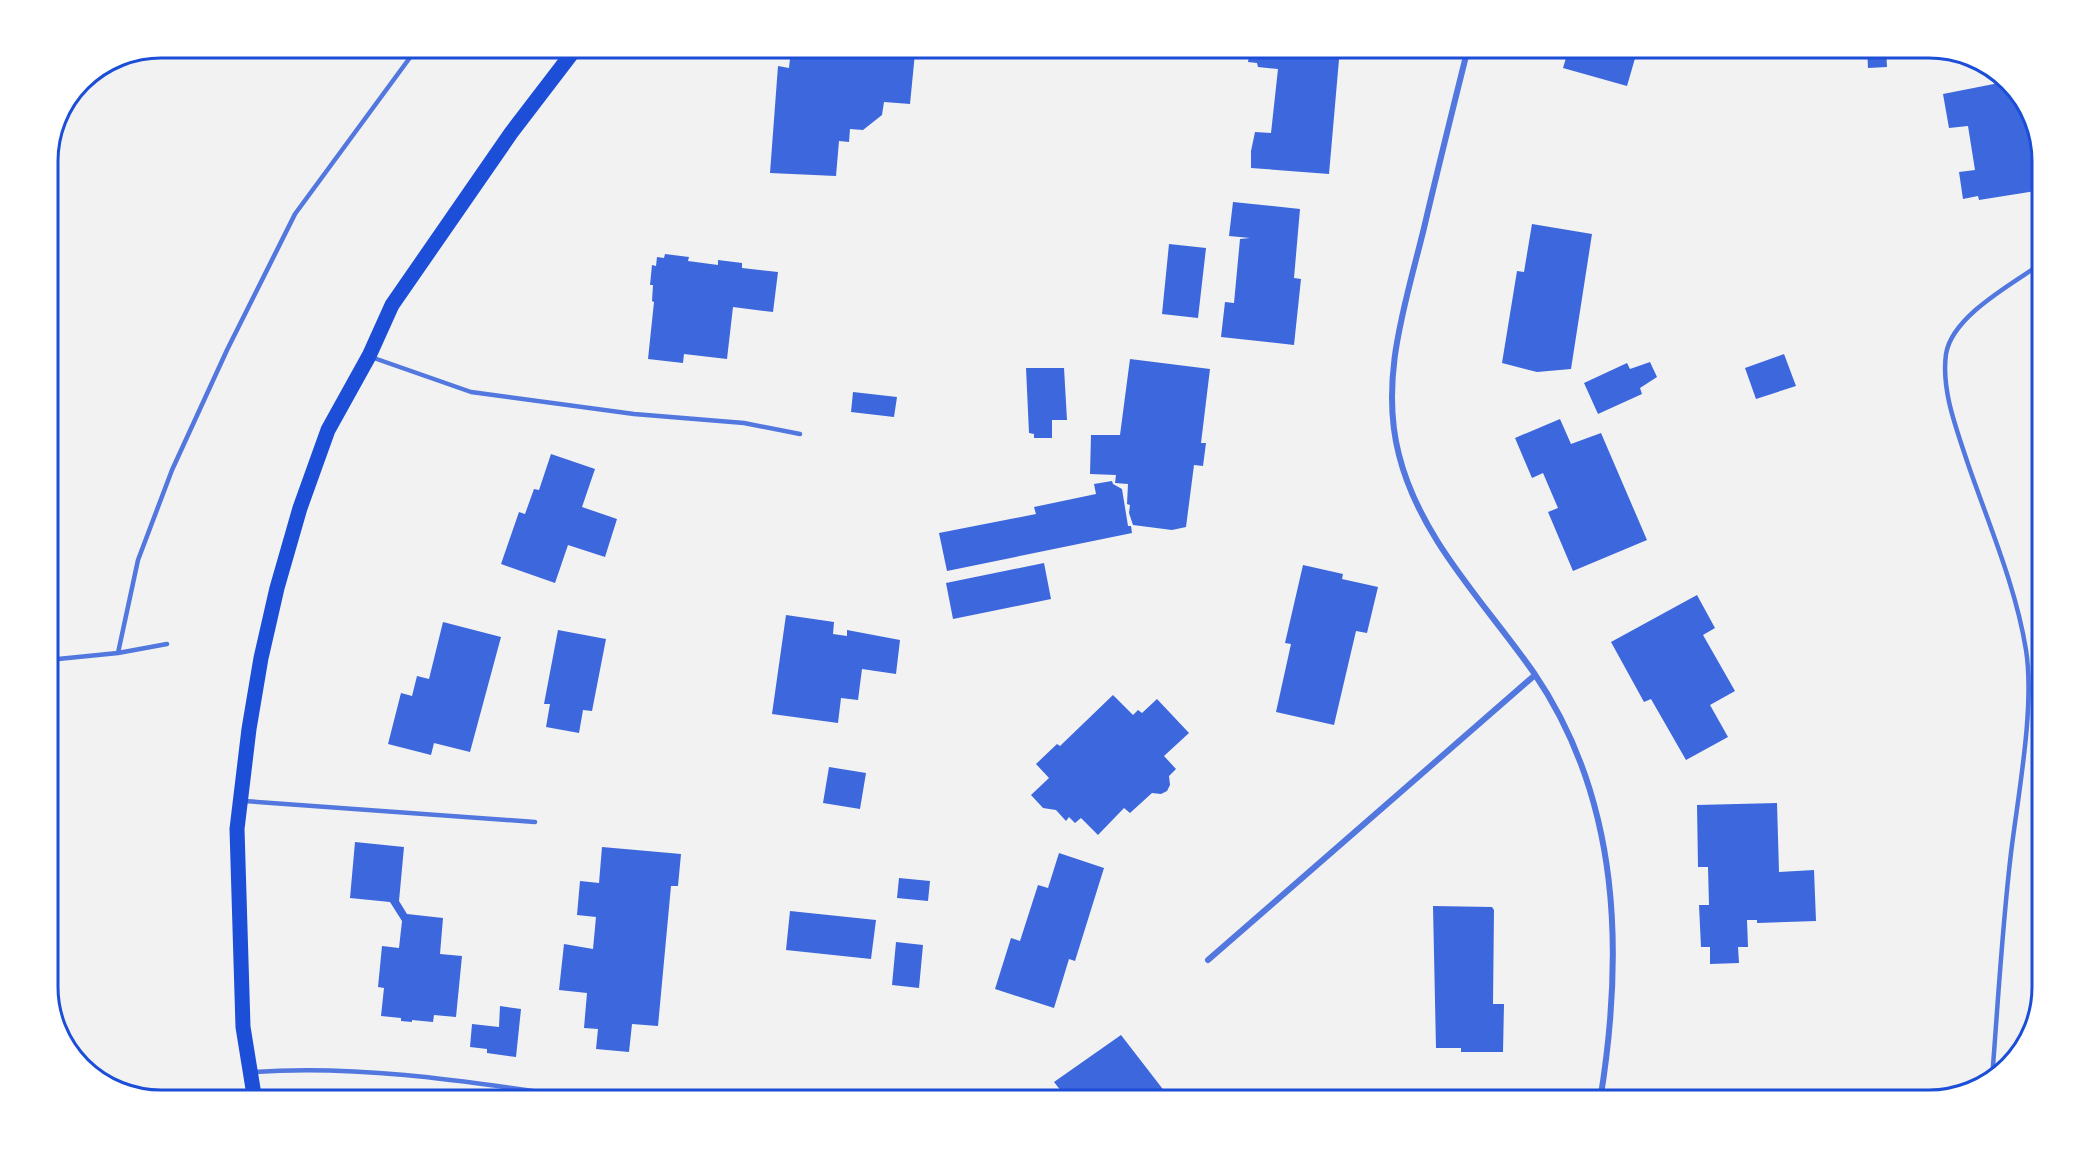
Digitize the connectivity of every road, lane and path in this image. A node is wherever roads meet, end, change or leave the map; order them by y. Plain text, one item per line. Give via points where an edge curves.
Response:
1 (410, 58) edge
2 (568, 58) edge
3 (1466, 58) edge
4 (2031, 271) edge
5 (369, 356) junction
6 (800, 434) dead end
7 (167, 644) dead end
8 (118, 653) junction
9 (59, 659) edge
10 (1535, 675) junction
11 (240, 801) junction
12 (535, 822) dead end
13 (1208, 960) dead end
14 (1993, 1067) edge
15 (251, 1073) junction
16 (253, 1090) edge
17 (522, 1090) edge
18 (1602, 1090) edge

1 - 8 lane via 295,214 227,350 172,470 138,560
2 - 5 main road via 511,133 392,305
3 - 10 street via 1398,332 1393,416 1398,454 1427,524
4 - 14 lane via 1958,326 1945,366 1956,427 2004,570 2026,651 2026,713
5 - 6 lane via 471,392 634,414 744,423
5 - 11 main road via 328,430 300,508 277,588 249,729
7 - 8 lane
8 - 9 lane
10 - 13 street
10 - 18 street via 1574,745 1588,782 1611,879 1611,1035
11 - 12 lane
11 - 15 main road via 237,829 243,1027
15 - 16 main road
15 - 17 lane via 318,1069

